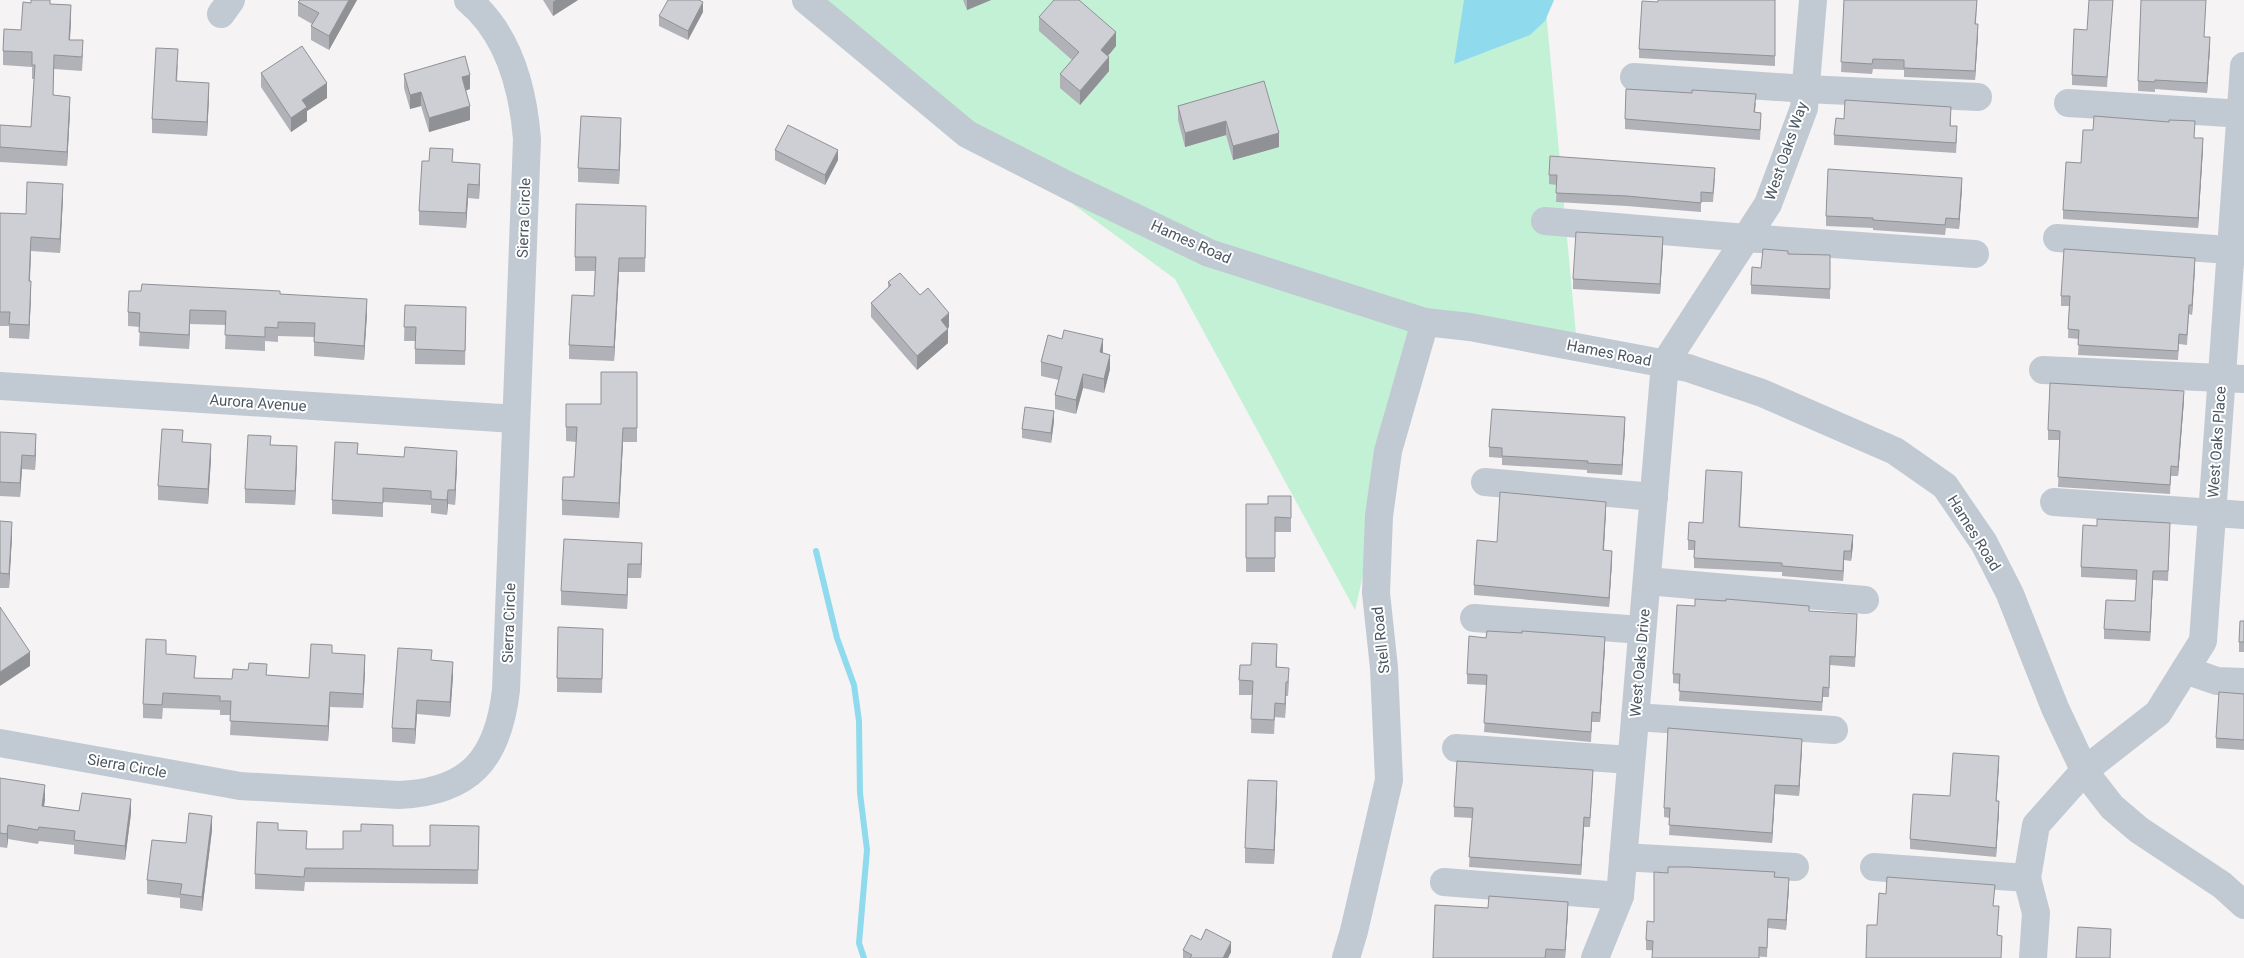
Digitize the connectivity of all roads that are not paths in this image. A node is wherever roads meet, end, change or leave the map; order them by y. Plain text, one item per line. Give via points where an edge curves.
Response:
1 (468, 0) edge
2 (806, 0) edge
3 (1813, 0) edge
4 (2244, 66) edge
5 (1634, 78) dead end
6 (1806, 89) junction
7 (1978, 97) dead end
8 (2068, 103) dead end
9 (2242, 114) edge
10 (1545, 220) dead end
11 (1746, 238) junction
12 (2057, 238) dead end
13 (2238, 250) edge
14 (1975, 254) dead end
15 (1424, 322) junction
16 (1665, 363) junction
17 (2043, 370) dead end
18 (2233, 378) edge
19 (0, 386) edge
20 (516, 420) junction
21 (1485, 482) dead end
22 (1654, 497) junction
23 (2054, 502) dead end
24 (2212, 512) junction
25 (2244, 515) edge
26 (1647, 581) junction
27 (1865, 600) dead end
28 (1474, 618) dead end
29 (1642, 630) junction
30 (2185, 670) junction
31 (2244, 682) edge
32 (1635, 717) junction
33 (1834, 730) dead end
34 (0, 742) edge
35 (1456, 748) dead end
36 (1631, 760) junction
37 (2085, 770) junction
38 (1623, 857) junction
39 (1795, 867) dead end
40 (1874, 867) dead end
41 (2027, 878) junction
42 (1444, 882) dead end
43 (1620, 896) junction
44 (2244, 905) edge
45 (1346, 958) edge
46 (1595, 958) edge
47 (2033, 958) edge

1 - 20 street, Sierra Circle via 484,17 507,53 522,94 525,116 527,139
2 - 15 street, Hames Road via 967,134 1209,253
3 - 6 street, West Oaks Way
4 - 9 street, West Oaks Place
5 - 6 street
6 - 7 street
6 - 11 street, West Oaks Way via 1804,108 1768,204
8 - 9 street
9 - 13 street, West Oaks Place
10 - 11 street
11 - 14 street
11 - 16 street, West Oaks Way
12 - 13 street
13 - 18 street, West Oaks Place
15 - 16 street, Hames Road via 1470,327
15 - 45 street, Stell Road via 1388,451 1379,516 1376,593 1384,668 1388,780
16 - 22 street, West Oaks Drive
16 - 37 street, Hames Road via 1748,388 1824,419 1895,451 1945,486 1984,542 2010,594 2055,708
17 - 18 street
18 - 24 street, West Oaks Place
19 - 20 street, Aurora Avenue
20 - 34 street, Sierra Circle via 504,712 490,750 460,780 444,789 406,795 259,788
21 - 22 street
22 - 26 street, West Oaks Drive
23 - 24 street
24 - 25 street
24 - 30 street, West Oaks Place via 2203,641
26 - 27 street
26 - 29 street, West Oaks Drive
28 - 29 street
29 - 32 street, West Oaks Drive
30 - 31 street via 2217,681
30 - 37 street, West Oaks Place via 2158,713
32 - 33 street
32 - 36 street, West Oaks Drive
35 - 36 street
36 - 38 street, West Oaks Drive
37 - 41 street, West Oaks Place via 2036,825
37 - 44 street, Hames Road via 2112,807 2139,830 2222,885
38 - 39 street
38 - 43 street, West Oaks Drive
40 - 41 street
41 - 47 street via 2036,913
42 - 43 street
43 - 46 street, West Oaks Drive

